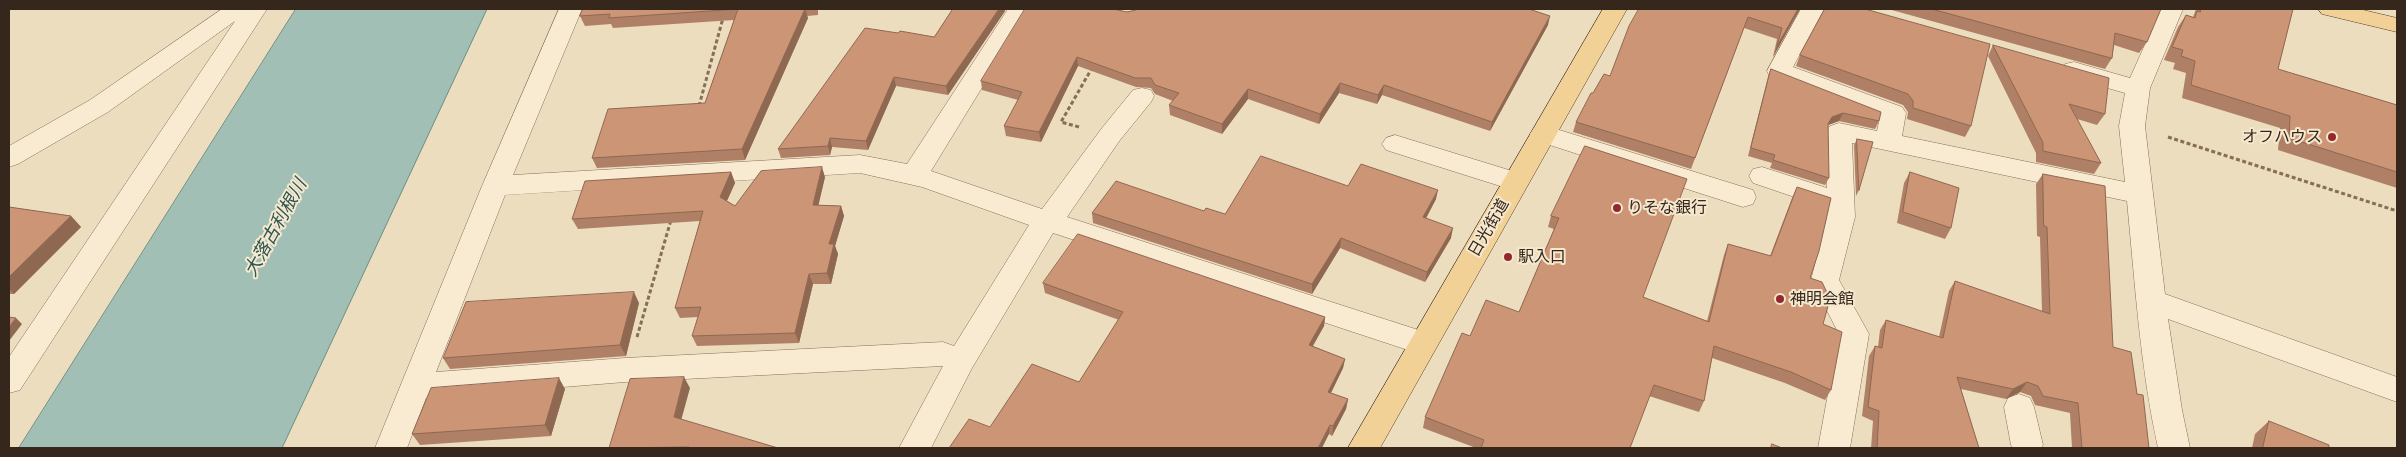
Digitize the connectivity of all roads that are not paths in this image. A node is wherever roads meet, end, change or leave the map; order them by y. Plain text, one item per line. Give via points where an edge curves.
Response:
1 (237, 9) edge
2 (255, 9) edge
3 (570, 9) edge
4 (1019, 9) edge
5 (1615, 9) edge
6 (1812, 9) edge
7 (2172, 9) edge
8 (2330, 9) edge
9 (2397, 25) edge
10 (2053, 64) edge
11 (2138, 88) junction
12 (1142, 96) dead end
13 (1543, 134) junction
14 (1888, 142) junction
15 (1395, 144) dead end
16 (9, 158) edge
17 (913, 175) junction
18 (1762, 176) dead end
19 (1516, 182) junction
20 (495, 186) junction
21 (2139, 194) junction
22 (1743, 197) dead end
23 (1841, 203) junction
24 (1046, 221) junction
25 (2151, 301) junction
26 (1423, 343) junction
27 (961, 360) junction
28 (9, 381) edge
29 (415, 386) junction
30 (2397, 390) edge
31 (2019, 407) dead end
32 (2024, 444) edge
33 (392, 448) edge
34 (915, 448) edge
35 (1364, 448) edge
36 (1834, 448) edge
37 (2174, 448) edge

1 - 16 street via 98,106
2 - 28 street
3 - 20 street
4 - 17 street
5 - 13 main road, 日光街道
6 - 14 street via 1779,71 1893,113
7 - 11 street
8 - 9 main road
10 - 11 street
11 - 21 street via 2132,126
12 - 24 street
13 - 19 main road, 日光街道
13 - 22 street
14 - 21 street
14 - 23 street via 1839,132
15 - 19 street
17 - 20 street via 860,164
17 - 24 street
18 - 23 street
19 - 26 main road, 日光街道
20 - 29 street
21 - 25 street
23 - 36 street via 1841,217 1825,280 1854,334
24 - 26 street
24 - 27 street
25 - 30 street
25 - 37 street
26 - 35 main road, 日光街道
27 - 29 street via 943,354 625,370
27 - 34 street
29 - 33 street
31 - 32 street

